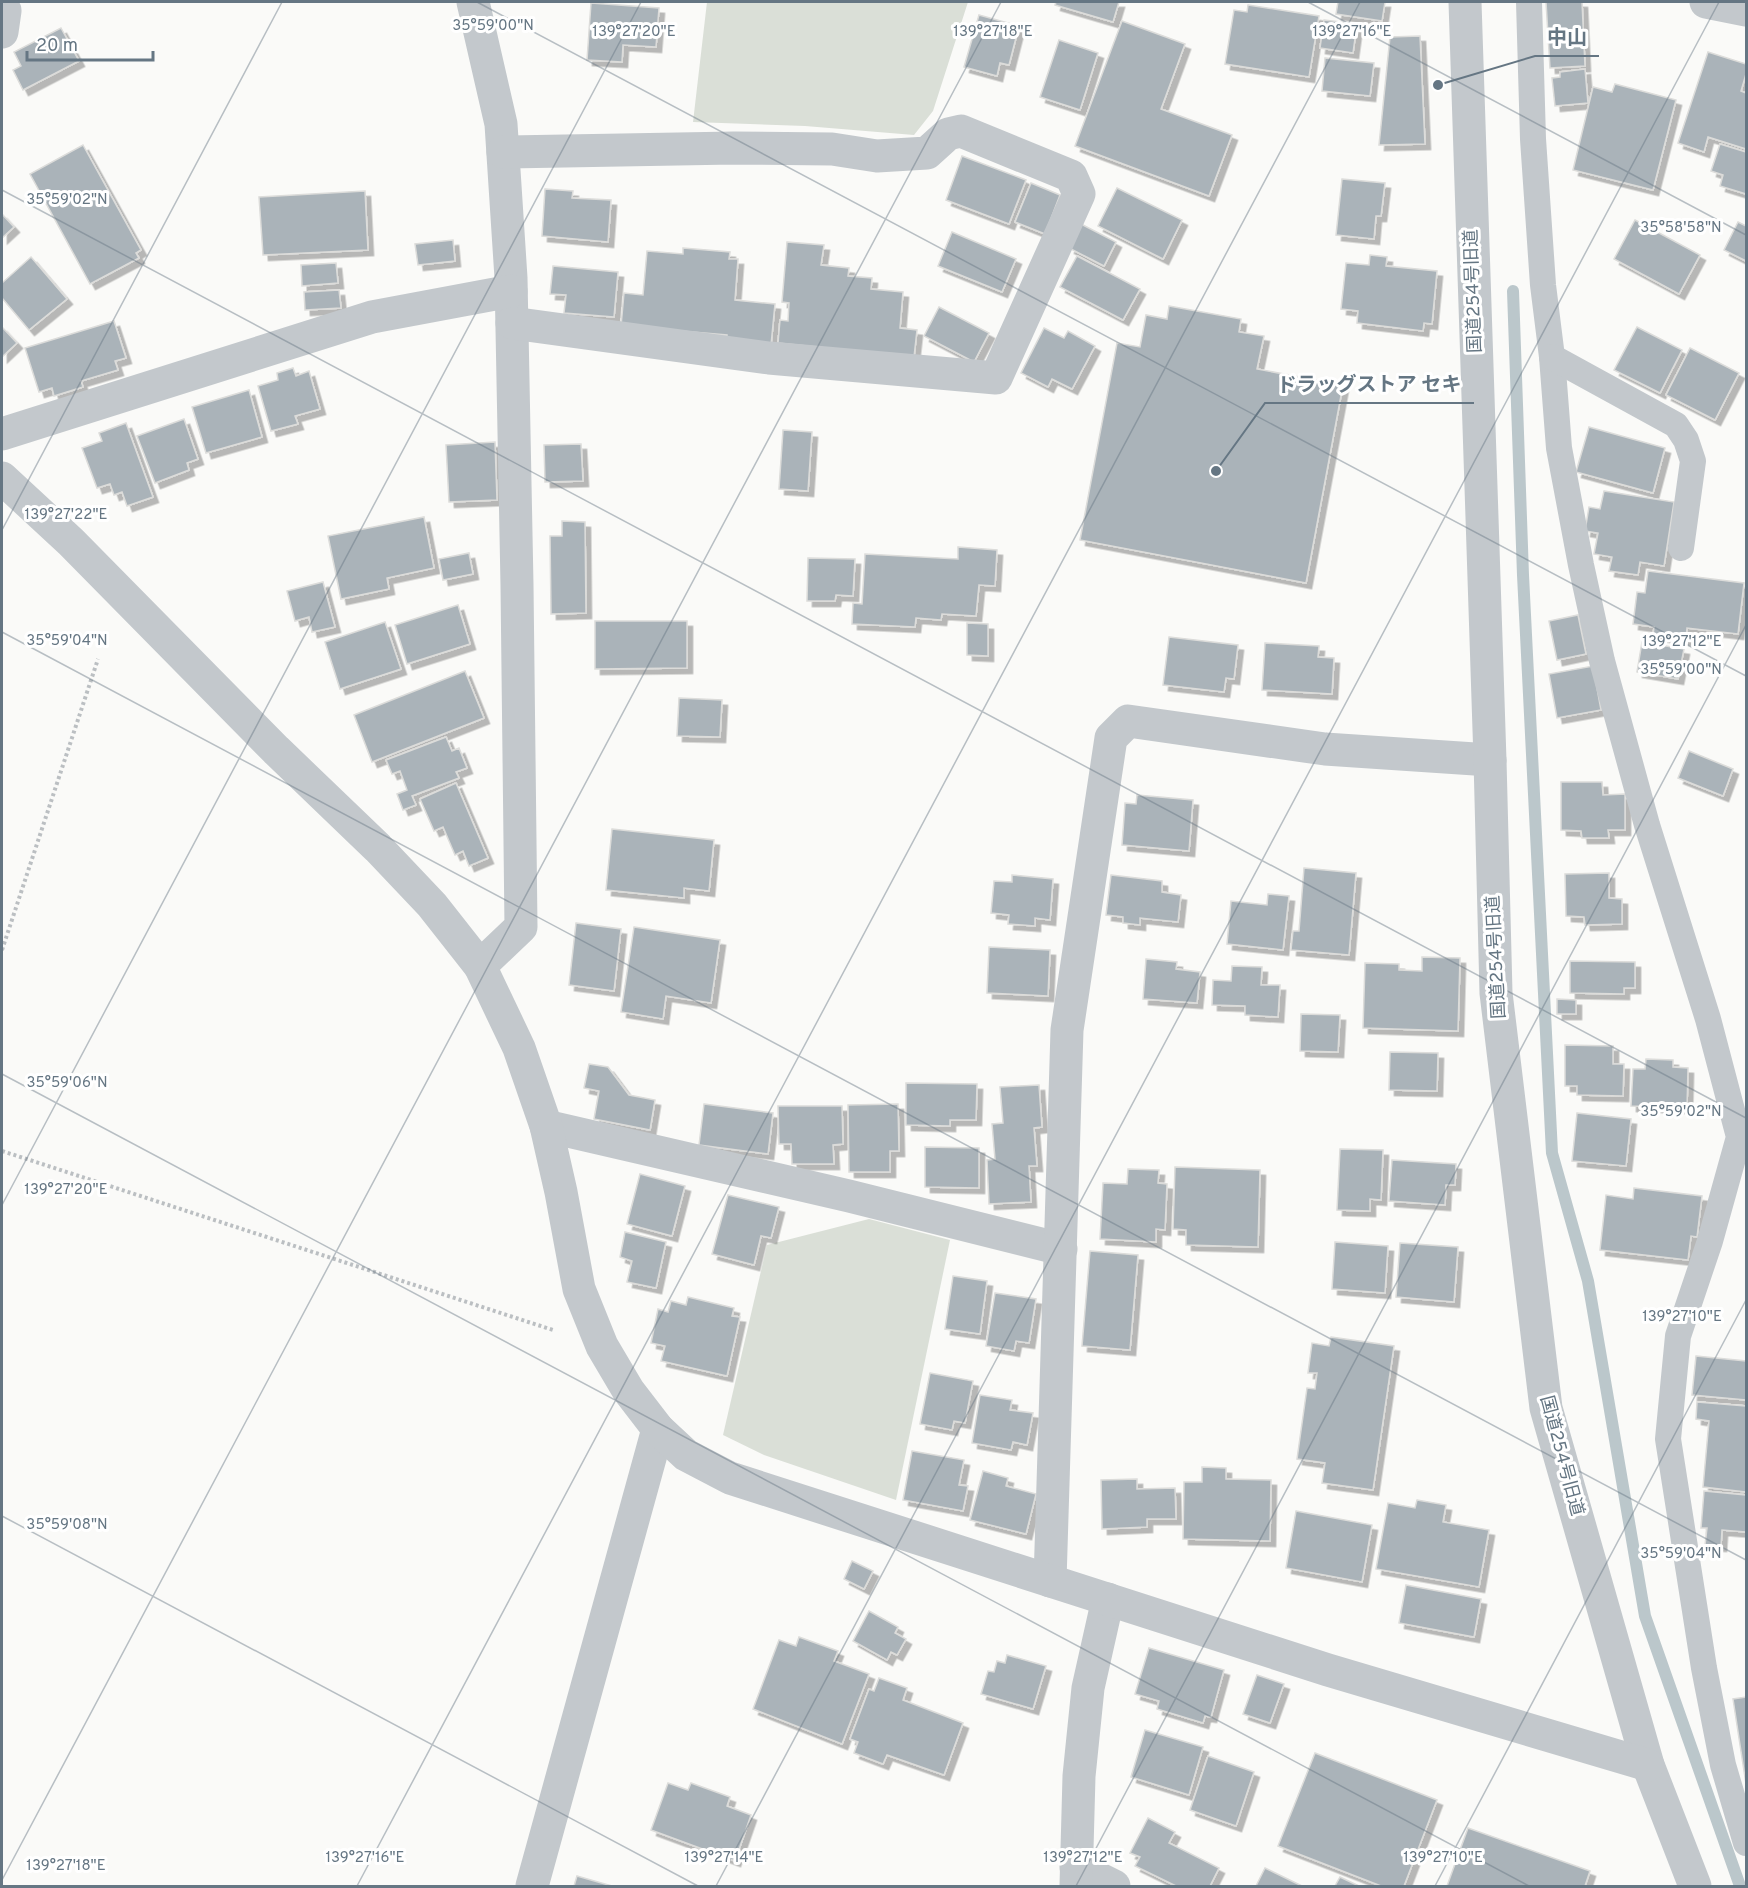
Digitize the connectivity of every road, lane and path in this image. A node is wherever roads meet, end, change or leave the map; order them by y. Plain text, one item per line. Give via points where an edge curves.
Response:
1 (473, 2) edge
2 (1465, 2) edge
3 (1529, 2) edge
4 (1706, 2) edge
5 (2, 9) edge
6 (1746, 10) edge
7 (2, 32) edge
8 (503, 152) junction
9 (511, 307) junction
10 (1552, 357) junction
11 (2, 434) edge
12 (2, 478) edge
13 (1681, 548) dead end
14 (98, 658) dead end
15 (1490, 760) junction
16 (2, 950) edge
17 (480, 966) junction
18 (546, 1126) junction
19 (2, 1151) edge
20 (1060, 1249) junction
21 (602, 1346) junction
22 (658, 1429) junction
23 (1050, 1581) junction
24 (1108, 1599) junction
25 (1648, 1765) junction
26 (1746, 1843) edge
27 (1076, 1877) edge
28 (532, 1887) edge
29 (1114, 1887) edge
30 (1695, 1887) edge

1 - 8 street via 501,124
2 - 15 street, 国道254号旧道
3 - 10 lane via 1533,140
4 - 6 street
5 - 7 street
8 - 9 street
8 - 9 street via 832,149 877,156 927,153 948,134 961,131 1071,176 1079,194 996,378 769,358
9 - 11 street via 372,317
9 - 17 street via 521,927
10 - 13 lane via 1676,425 1693,461
10 - 26 lane via 1559,448 1602,661 1739,1137 1678,1336 1668,1438 1704,1668 1723,1765
12 - 17 street via 378,848 432,905
14 - 16 path
15 - 20 street via 1325,749 1128,721 1111,738 1067,1030
15 - 25 street, 国道254号旧道 via 1496,993 1546,1408
17 - 18 street via 519,1048
18 - 20 street
18 - 21 street via 579,1289
19 - 21 path
20 - 23 street
21 - 22 street via 628,1390
22 - 23 street via 686,1455 730,1478
22 - 28 street
23 - 24 street
24 - 25 street via 1328,1670
24 - 27 street via 1088,1688 1079,1776
25 - 30 street, 国道254号旧道
27 - 29 street

